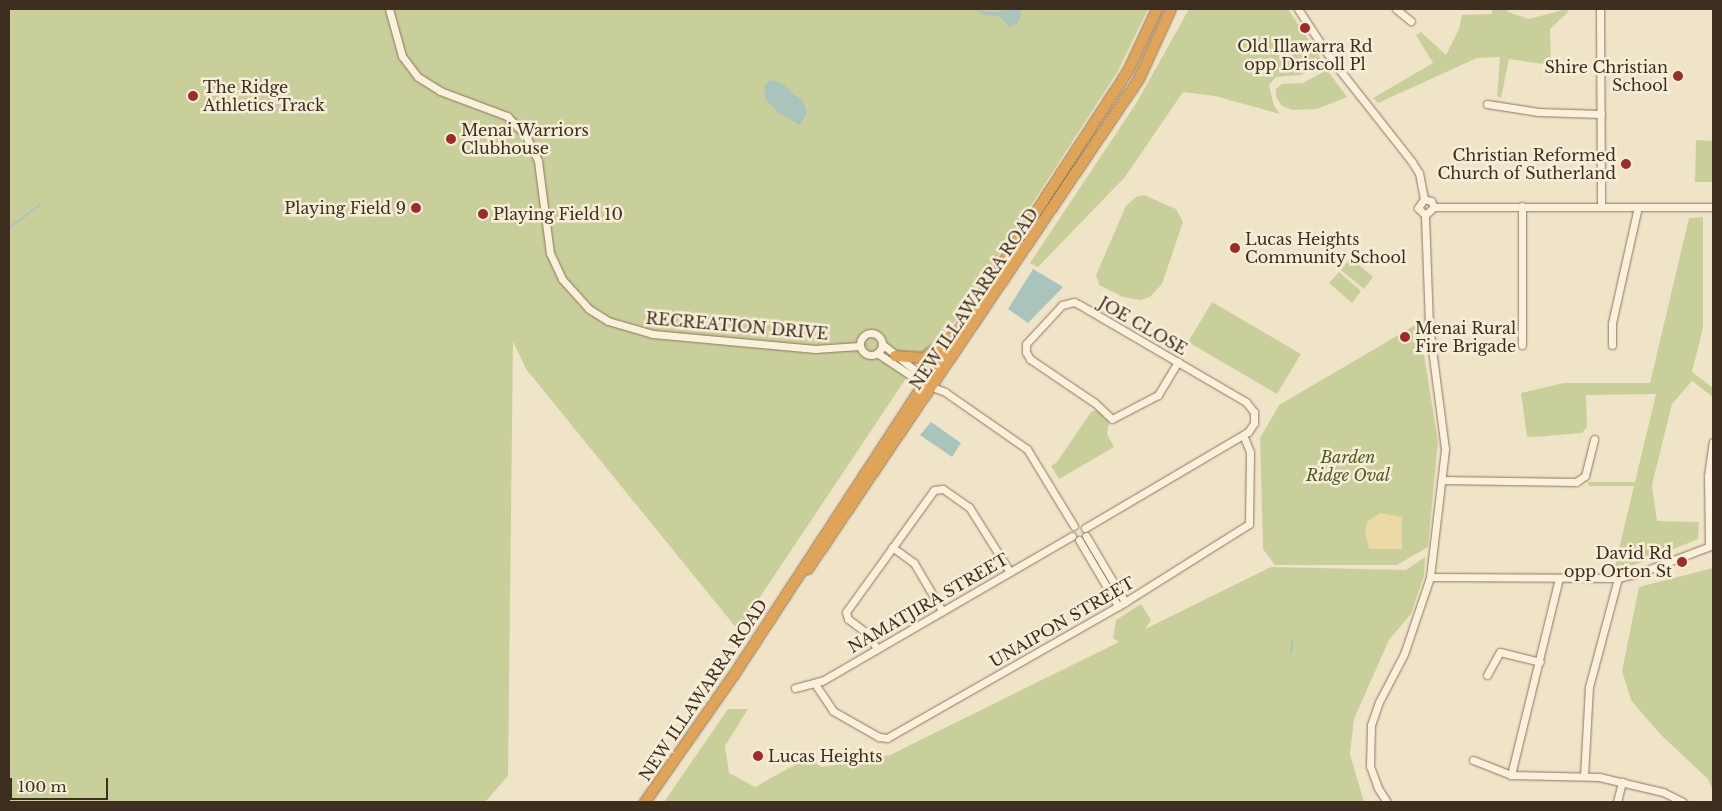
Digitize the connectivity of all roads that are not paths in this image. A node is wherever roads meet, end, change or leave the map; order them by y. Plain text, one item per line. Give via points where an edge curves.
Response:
1 (389, 9) edge
2 (1158, 9) edge
3 (1171, 9) edge
4 (1396, 9) edge
5 (1600, 9) edge
6 (1302, 10) edge
7 (1411, 21) dead end
8 (1487, 104) dead end
9 (1600, 114) junction
10 (1424, 200) junction
11 (1522, 206) junction
12 (1434, 207) junction
13 (1602, 207) junction
14 (1638, 207) junction
15 (1713, 207) edge
16 (1425, 215) junction
17 (959, 330) junction
18 (882, 344) junction
19 (1522, 345) dead end
20 (1612, 345) dead end
21 (860, 346) junction
22 (877, 353) junction
23 (896, 356) junction
24 (1178, 362) junction
25 (927, 382) junction
26 (1243, 435) junction
27 (1594, 439) dead end
28 (1713, 442) edge
29 (1442, 480) junction
30 (1074, 526) junction
31 (1085, 532) junction
32 (1075, 538) junction
33 (1711, 546) edge
34 (892, 547) junction
35 (1010, 572) junction
36 (1430, 577) junction
37 (1559, 578) junction
38 (1618, 578) junction
39 (1121, 604) junction
40 (942, 610) junction
41 (877, 648) junction
42 (1540, 662) junction
43 (1488, 675) dead end
44 (815, 684) junction
45 (795, 688) dead end
46 (1473, 760) dead end
47 (1511, 774) junction
48 (1584, 776) junction
49 (1622, 782) junction
50 (645, 802) edge
51 (1387, 802) edge
52 (1617, 802) edge
53 (1684, 802) edge

1 - 21 street, RECREATION DRIVE via 402,56 418,77 440,91 506,116 526,136 538,162 550,253 562,279 589,308 608,322 653,334 815,349
2 - 17 highway, NEW ILLAWARRA ROAD via 1128,71
3 - 25 highway, NEW ILLAWARRA ROAD via 1139,79
4 - 7 street
5 - 9 street
6 - 10 street via 1331,59 1412,162
8 - 9 street via 1538,112
9 - 13 street
10 - 12 street via 1431,201
10 - 16 street via 1418,208
11 - 12 street
11 - 13 street
11 - 19 street
12 - 16 street
13 - 14 street
14 - 15 street
14 - 20 street via 1612,323
16 - 29 street via 1428,325 1445,439
17 - 23 highway via 924,358
17 - 25 highway, NEW ILLAWARRA ROAD
18 - 21 street via 878,336 868,333 860,339
18 - 22 street
18 - 23 street
21 - 22 street via 865,354
22 - 25 street
23 - 25 street
24 - 24 street, JOE CLOSE via 1070,302 1062,305 1032,336 1026,352 1030,359 1095,403 1112,420 1158,395
24 - 26 street, JOE CLOSE via 1246,402 1255,419
25 - 30 street via 1027,449
25 - 50 highway, NEW ILLAWARRA ROAD via 837,530 785,595
26 - 31 street
26 - 39 street, UNAIPON STREET via 1250,452 1249,524
27 - 29 street via 1585,476 1576,482
28 - 33 street via 1708,476
29 - 36 street
30 - 31 street
30 - 32 street
31 - 32 street, NAMATJIRA STREET
31 - 39 street
32 - 35 street, NAMATJIRA STREET
32 - 39 street
33 - 38 street
34 - 35 street via 931,492 940,488 961,500 976,514
34 - 40 street via 914,563
34 - 41 street via 846,616 868,634
35 - 40 street, NAMATJIRA STREET
36 - 37 street
36 - 51 street via 1404,654 1371,725 1370,766
37 - 38 street
37 - 42 street
38 - 48 street via 1589,687
39 - 44 street, UNAIPON STREET via 887,738 879,737 833,711
40 - 41 street, NAMATJIRA STREET
41 - 44 street, NAMATJIRA STREET
42 - 43 street via 1500,652
42 - 47 street
44 - 45 street, NAMATJIRA STREET
46 - 47 street
47 - 48 street
48 - 49 street
49 - 52 street
49 - 53 street via 1663,792

